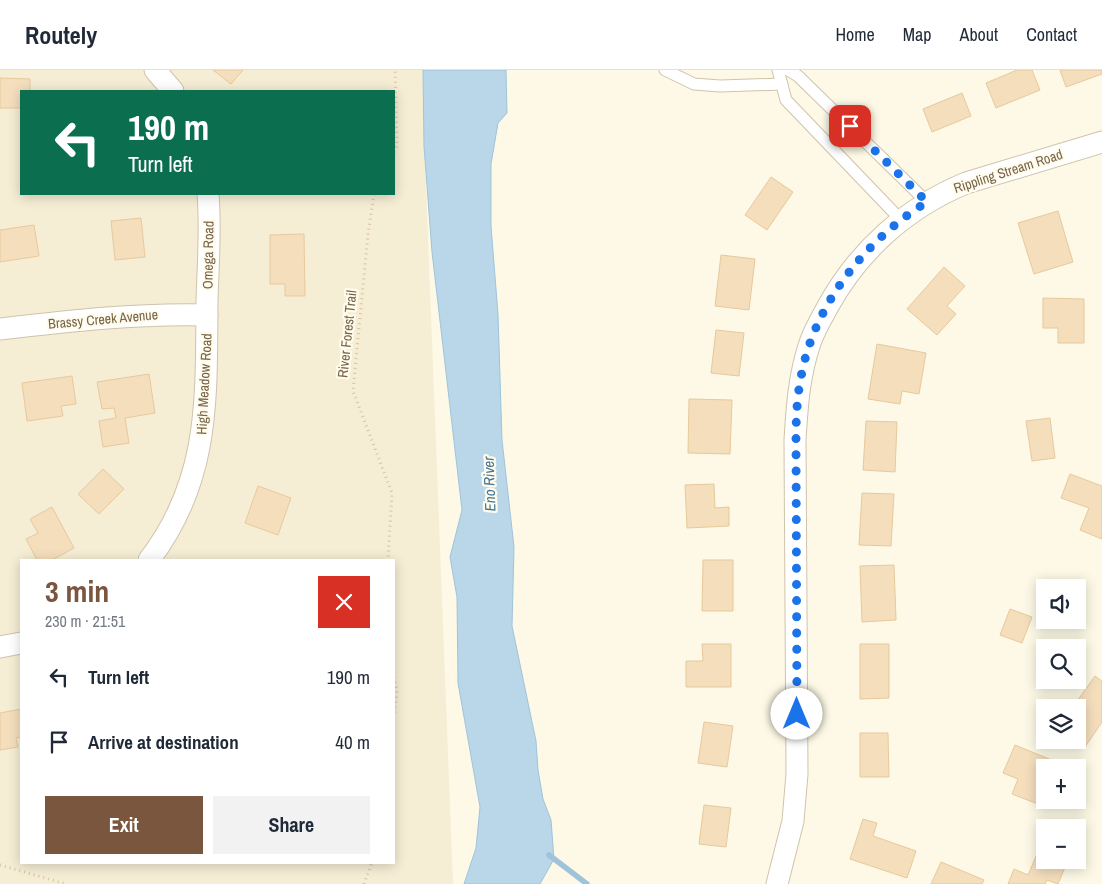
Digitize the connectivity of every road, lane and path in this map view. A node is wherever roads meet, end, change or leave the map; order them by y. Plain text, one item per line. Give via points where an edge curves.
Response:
1 (155, 70) edge
2 (394, 70) edge
3 (665, 70) edge
4 (778, 70) edge
5 (788, 70) edge
6 (782, 84) junction
7 (172, 90) edge
8 (395, 90) edge
9 (395, 95) edge
10 (1101, 144) edge
11 (395, 150) edge
12 (208, 195) edge
13 (374, 195) edge
14 (927, 202) junction
15 (901, 220) junction
16 (207, 315) junction
17 (0, 329) edge
18 (150, 559) edge
19 (388, 559) edge
20 (20, 643) edge
21 (0, 647) edge
22 (395, 682) edge
23 (395, 707) edge
24 (371, 864) edge
25 (0, 865) edge
26 (66, 884) edge
27 (364, 884) edge
28 (777, 884) edge

1 - 7 street
2 - 8 path
3 - 6 lane via 694,84
4 - 6 lane
5 - 14 lane via 798,76
6 - 15 lane via 786,100
9 - 11 path
10 - 14 street, Rippling Stream Road via 966,183
12 - 16 street, Omega Road
13 - 19 path, River Forest Trail via 353,391 392,493
14 - 15 street, Rippling Stream Road
15 - 28 street, Rippling Stream Road via 866,252 834,294 810,341 802,371 796,440 797,774 793,821
16 - 17 street, Brassy Creek Avenue via 166,314
16 - 18 street, High Meadow Road via 205,406 195,468 170,528
20 - 21 street
22 - 23 path
24 - 27 path
25 - 26 path

